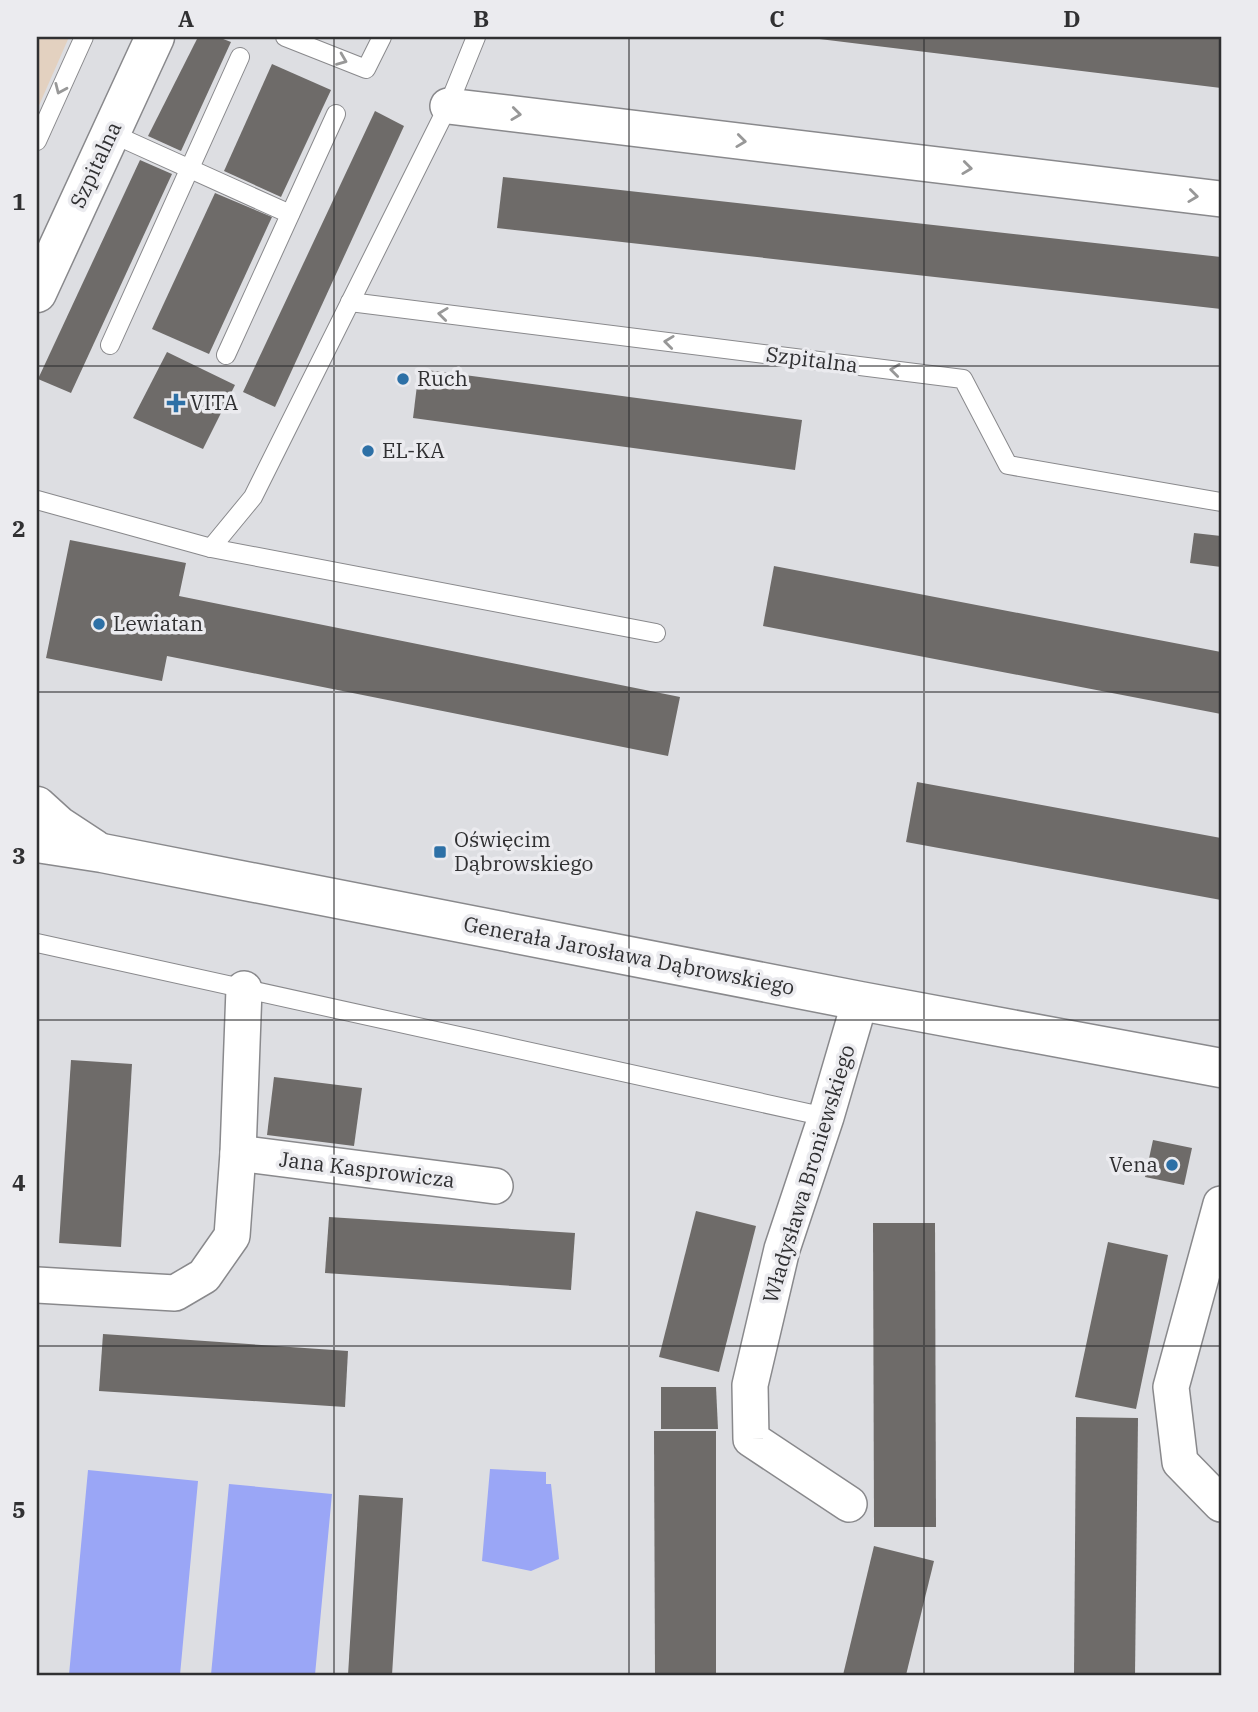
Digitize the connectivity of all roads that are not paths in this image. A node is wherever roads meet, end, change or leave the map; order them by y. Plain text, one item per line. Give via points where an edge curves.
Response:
1 (84, 37) edge
2 (155, 37) edge
3 (285, 37) edge
4 (382, 37) edge
5 (476, 37) edge
6 (240, 57) dead end
7 (448, 106) junction
8 (335, 114) dead end
9 (110, 136) junction
10 (37, 141) edge
11 (190, 169) junction
12 (1221, 199) edge
13 (290, 214) junction
14 (37, 293) edge
15 (350, 302) junction
16 (110, 345) dead end
17 (226, 355) dead end
18 (37, 500) edge
19 (1221, 502) edge
20 (211, 548) junction
21 (656, 633) dead end
22 (37, 806) edge
23 (37, 843) edge
24 (102, 853) junction
25 (37, 943) edge
26 (244, 989) junction
27 (860, 1002) junction
28 (1221, 1068) edge
29 (826, 1117) junction
30 (238, 1153) junction
31 (495, 1186) dead end
32 (1221, 1204) edge
33 (37, 1285) edge
34 (849, 1504) dead end
35 (1221, 1504) edge

1 -> 10 lane
2 - 9 street, Szpitalna
3 -> 4 lane via 366,69
5 - 7 lane
6 - 11 lane
7 -> 12 street
7 - 15 lane
8 - 13 lane
9 - 11 lane
9 - 14 street, Szpitalna
11 - 13 lane
11 - 16 lane
13 - 17 lane
19 -> 15 lane, Szpitalna via 1008,465 962,379
15 - 20 lane via 253,497
18 - 20 lane
20 - 21 lane
22 - 24 street
23 - 24 street, Generała Jarosława Dąbrowskiego
24 - 27 street, Generała Jarosława Dąbrowskiego
25 - 26 lane
26 - 29 lane
26 - 30 street
27 - 28 street, Generała Jarosława Dąbrowskiego
27 - 29 street, Władysława Broniewskiego
29 - 34 street, Władysława Broniewskiego via 782,1249 750,1385 751,1439
30 - 31 street, Jana Kasprowicza
30 - 33 street via 232,1236 204,1276 175,1293
32 - 35 street via 1171,1387 1180,1462

